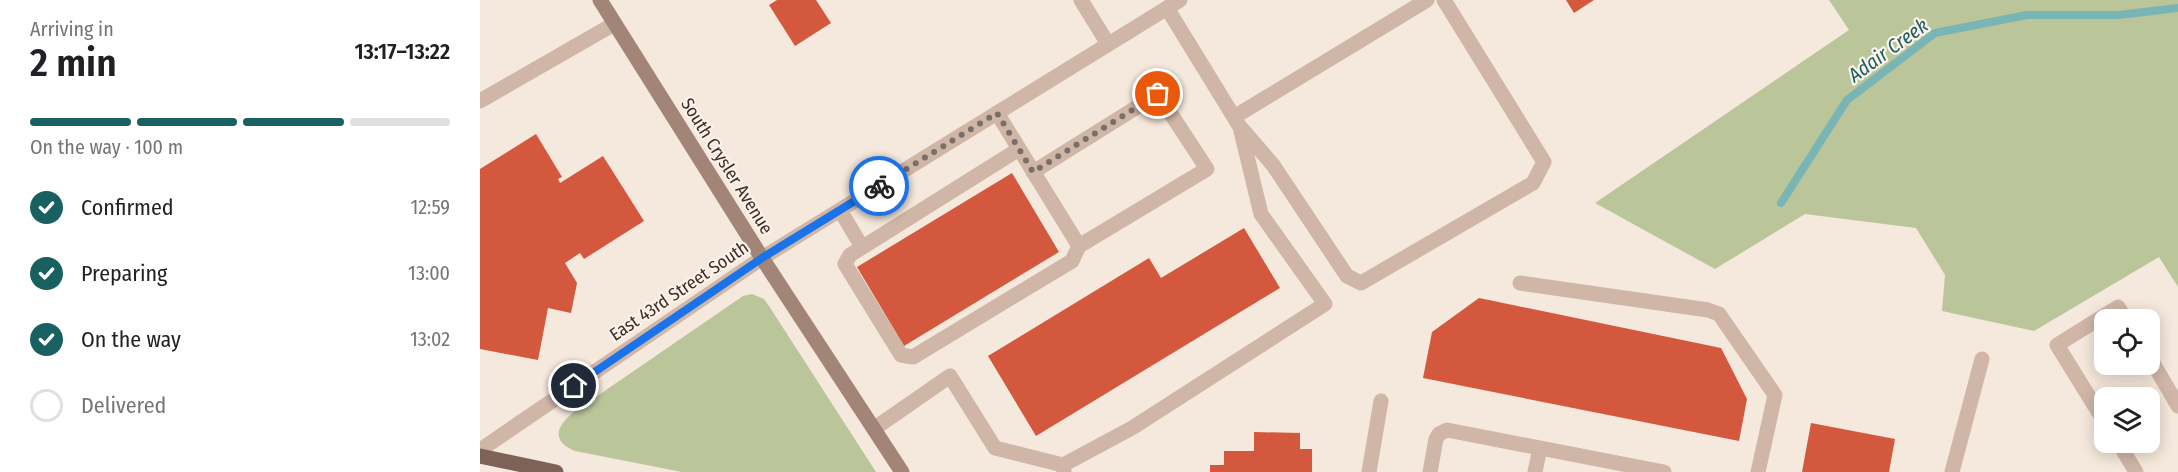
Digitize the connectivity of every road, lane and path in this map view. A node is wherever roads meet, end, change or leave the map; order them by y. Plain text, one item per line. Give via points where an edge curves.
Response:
1 (600, 0) edge
2 (1081, 0) edge
3 (1427, 0) edge
4 (1444, 0) edge
5 (1173, 4) edge
6 (614, 24) junction
7 (1108, 44) junction
8 (480, 101) edge
9 (997, 113) junction
10 (1237, 122) junction
11 (1019, 149) junction
12 (1033, 172) junction
13 (840, 210) junction
14 (1079, 246) junction
15 (862, 247) junction
16 (762, 258) junction
17 (1520, 283) dead end
18 (2094, 322) edge
19 (1982, 359) dead end
20 (2160, 375) edge
21 (1381, 401) dead end
22 (2094, 405) edge
23 (2178, 406) edge
24 (875, 428) junction
25 (1540, 448) junction
26 (480, 450) edge
27 (2125, 453) edge
28 (480, 456) edge
29 (1064, 469) edge
30 (556, 472) edge
31 (902, 472) edge
32 (1369, 472) edge
33 (1430, 472) edge
34 (1535, 472) edge
35 (1664, 472) edge
36 (1758, 472) edge
37 (1952, 472) edge
38 (2136, 472) edge

1 - 6 main road, South Crysler Avenue
2 - 7 street
3 - 10 street
4 - 10 street via 1544,162 1533,183 1361,283 1347,276 1273,165
5 - 7 street, East 43rd Street South
5 - 10 street
6 - 8 street
6 - 16 main road, South Crysler Avenue
7 - 9 street, East 43rd Street South
9 - 11 street
9 - 13 street, East 43rd Street South
10 - 29 street via 1262,214 1325,304
11 - 12 street
11 - 15 street
12 - 14 street
12 - 14 street via 1158,94 1207,169
13 - 15 street
13 - 16 street, East 43rd Street South
14 - 15 street via 1072,261 914,357 901,355 845,264
16 - 24 main road, South Crysler Avenue
16 - 26 street, East 43rd Street South
17 - 36 street via 1719,314 1775,395
18 - 22 street via 2057,345
19 - 37 street
20 - 23 street
21 - 32 street
24 - 29 street via 950,376 995,448
24 - 31 main road, South Crysler Avenue
25 - 33 street via 1447,430 1436,438
25 - 34 street
25 - 35 street
27 - 38 street
28 - 30 main road

